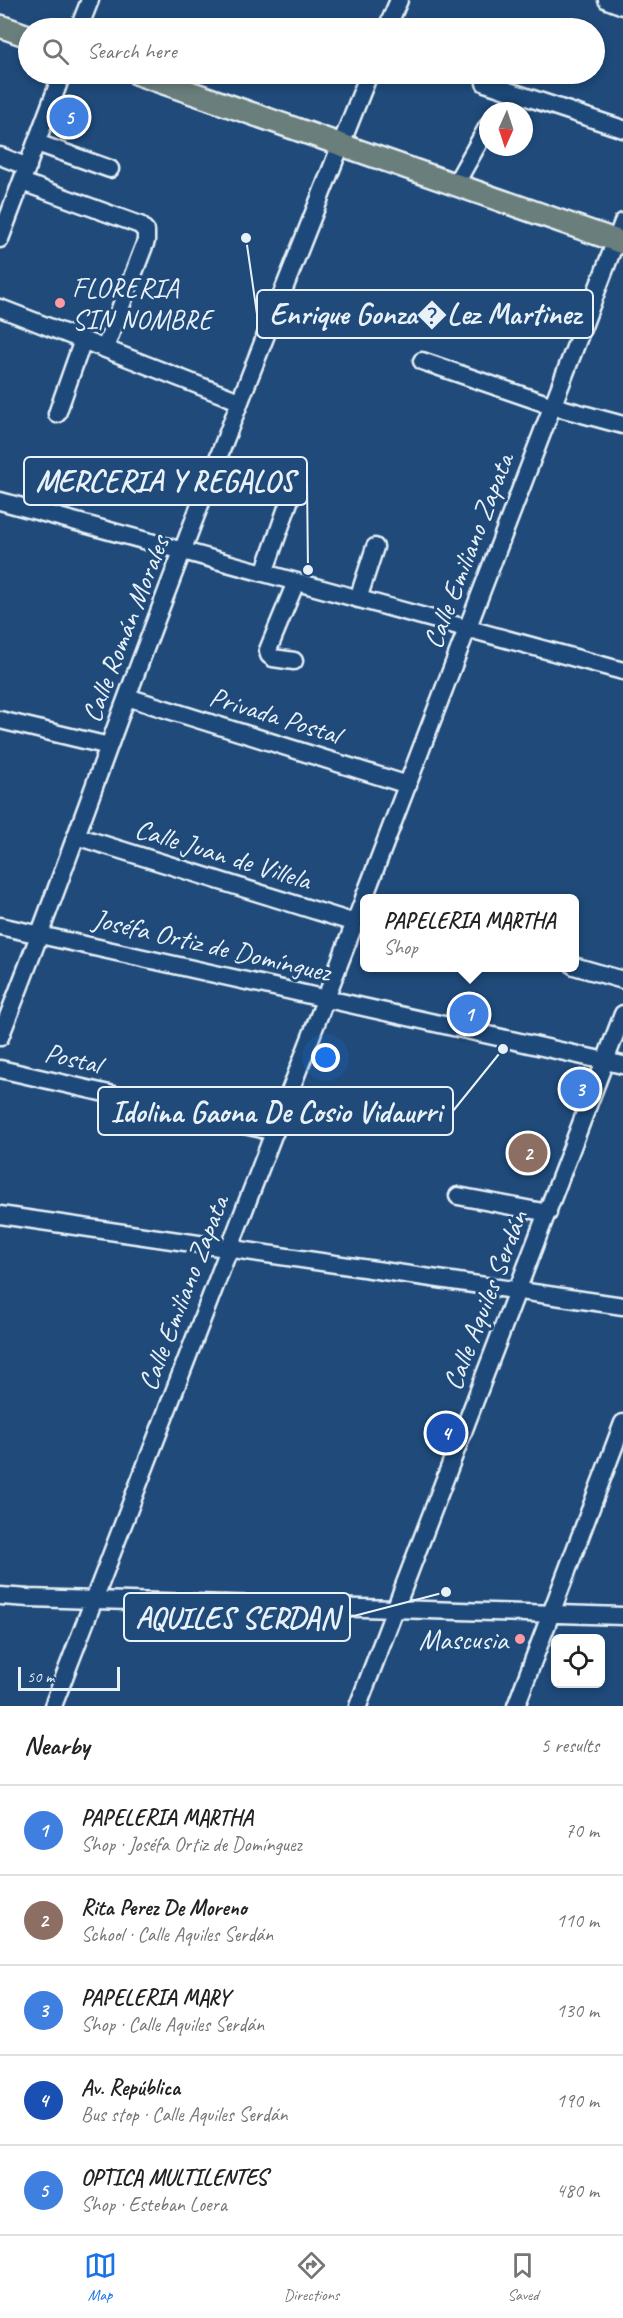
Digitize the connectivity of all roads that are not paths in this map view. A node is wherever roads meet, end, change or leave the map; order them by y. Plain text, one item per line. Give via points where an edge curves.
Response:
1 (90, 0) edge
2 (399, 0) edge
3 (607, 0) edge
4 (623, 6) edge
5 (83, 18) edge
6 (391, 18) edge
7 (0, 26) edge
8 (18, 32) edge
9 (58, 84) edge
10 (167, 84) edge
11 (365, 84) edge
12 (491, 84) edge
13 (623, 129) edge
14 (479, 142) edge
15 (37, 143) junction
16 (341, 143) junction
17 (0, 156) edge
18 (110, 169) dead end
19 (25, 174) junction
20 (456, 183) junction
21 (621, 235) edge
22 (0, 239) edge
23 (0, 308) edge
24 (82, 340) junction
25 (105, 348) junction
26 (422, 361) dead end
27 (239, 401) junction
28 (553, 406) junction
29 (57, 414) dead end
30 (623, 425) edge
31 (290, 499) dead end
32 (0, 501) edge
33 (375, 547) dead end
34 (183, 551) junction
35 (264, 573) junction
36 (296, 582) junction
37 (358, 599) junction
38 (467, 629) junction
39 (294, 661) dead end
40 (623, 671) edge
41 (127, 697) junction
42 (0, 720) edge
43 (109, 746) junction
44 (408, 785) junction
45 (76, 836) junction
46 (366, 894) edge
47 (360, 910) edge
48 (355, 923) junction
49 (0, 926) edge
50 (40, 934) junction
51 (579, 967) edge
52 (623, 980) edge
53 (326, 999) junction
54 (623, 1014) edge
55 (0, 1037) edge
56 (605, 1061) junction
57 (623, 1065) edge
58 (0, 1069) edge
59 (274, 1132) junction
60 (458, 1196) dead end
61 (548, 1213) junction
62 (0, 1215) edge
63 (230, 1248) junction
64 (518, 1290) junction
65 (623, 1306) edge
66 (623, 1423) edge
67 (0, 1596) edge
68 (93, 1600) junction
69 (394, 1610) junction
70 (551, 1614) junction
71 (623, 1617) edge
72 (52, 1706) edge
73 (358, 1706) edge
74 (516, 1706) edge

1 - 5 street
2 - 6 street
3 - 4 street
7 - 8 main road
9 - 15 street
10 - 16 main road
11 - 16 street, Calle Román Morales
12 - 13 street
14 - 20 street
15 - 18 street
15 - 19 street
16 - 20 main road
16 - 27 street, Calle Román Morales
17 - 19 street
19 - 22 street
19 - 25 street via 146,231 146,241
20 - 21 main road
21 - 28 street, Calle Emiliano Zapata
23 - 24 street
24 - 25 street
24 - 29 street
25 - 27 street
26 - 28 street
27 - 34 street, Calle Román Morales
28 - 30 street
28 - 38 street, Calle Emiliano Zapata
31 - 35 street
32 - 34 street
33 - 37 street
34 - 35 street
34 - 41 street, Calle Román Morales
35 - 36 street
36 - 37 street
36 - 39 street via 268,650 273,658
37 - 38 street
38 - 40 street
38 - 44 street, Calle Emiliano Zapata
41 - 43 street, Calle Román Morales
41 - 44 street, Privada Postal
42 - 43 street
43 - 45 street, Calle Román Morales
44 - 46 street, Calle Emiliano Zapata
45 - 48 street, Calle Juan de Villela
45 - 50 street, Calle Román Morales
47 - 48 street, Calle Emiliano Zapata
48 - 53 street, Calle Emiliano Zapata
49 - 50 street, Joséfa Ortiz de Domínguez
50 - 53 street, Joséfa Ortiz de Domínguez
50 - 55 street, Calle Román Morales
51 - 52 street
53 - 56 street, Joséfa Ortiz de Domínguez
53 - 59 street, Calle Emiliano Zapata
54 - 56 street, Calle Aquiles Serdán
56 - 57 street, Joséfa Ortiz de Domínguez
56 - 61 street, Calle Aquiles Serdán
58 - 59 street, Postal
59 - 63 street, Calle Emiliano Zapata
60 - 61 street
61 - 64 street, Calle Aquiles Serdán
62 - 63 street
63 - 64 street
63 - 68 street, Calle Emiliano Zapata
64 - 65 street
64 - 69 street, Calle Aquiles Serdán
66 - 70 street
67 - 68 street
68 - 69 street
68 - 72 street, Calle Emiliano Zapata
69 - 70 street
69 - 73 street, Calle Aquiles Serdán
70 - 71 street
70 - 74 street

